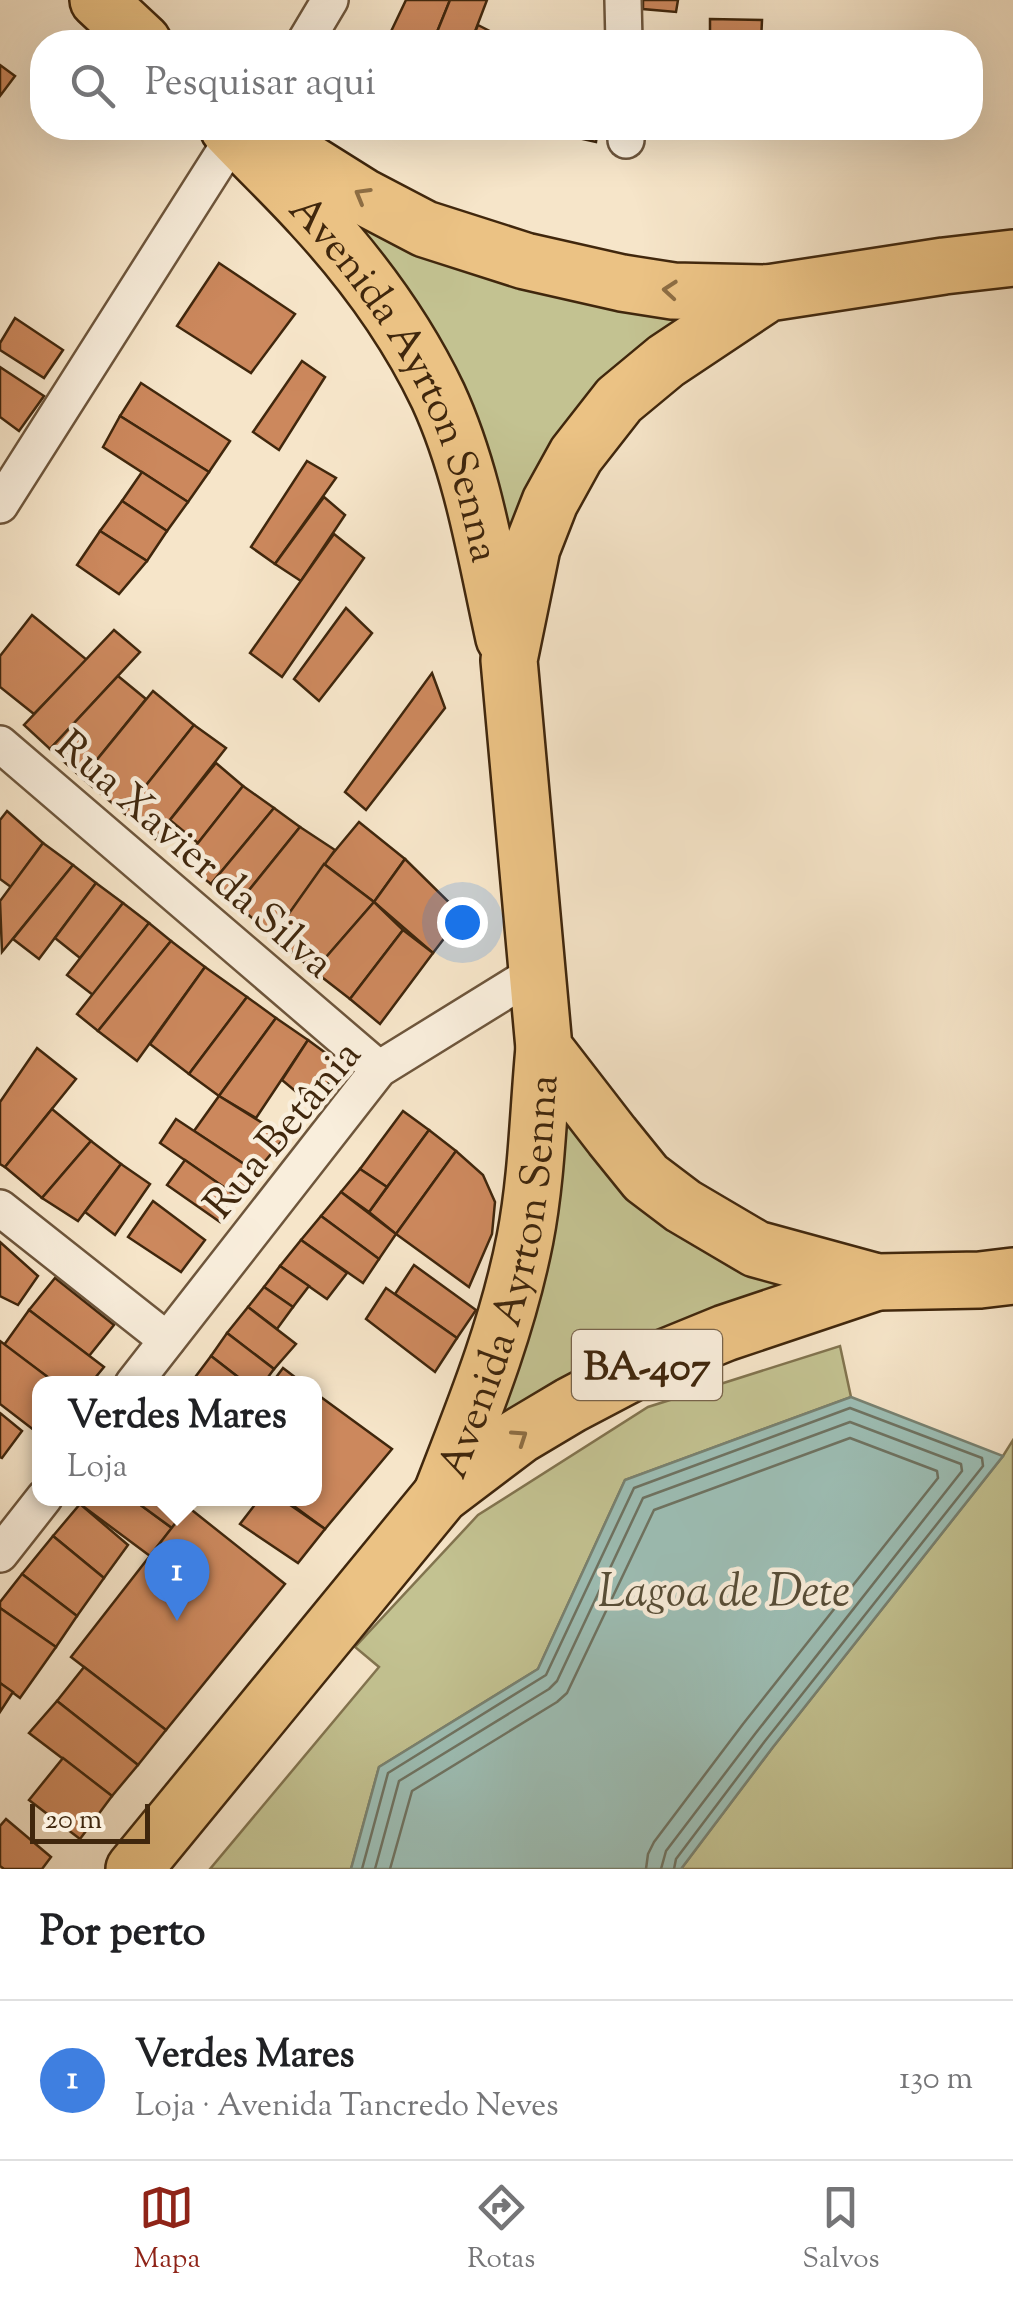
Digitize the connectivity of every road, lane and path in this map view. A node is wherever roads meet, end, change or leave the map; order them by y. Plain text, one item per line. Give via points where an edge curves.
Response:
1 (98, 0) edge
2 (330, 0) edge
3 (623, 0) edge
4 (130, 30) edge
5 (312, 30) edge
6 (624, 30) edge
7 (232, 140) edge
8 (247, 140) edge
9 (257, 140) edge
10 (1013, 258) edge
11 (768, 293) junction
12 (0, 505) edge
13 (509, 660) junction
14 (0, 744) edge
15 (536, 972) junction
16 (544, 1048) junction
17 (379, 1068) junction
18 (0, 1208) edge
19 (1013, 1276) edge
20 (877, 1282) junction
21 (167, 1340) junction
22 (139, 1376) edge
23 (442, 1495) junction
24 (38, 1506) edge
25 (0, 1554) edge
26 (134, 1869) edge

1 - 4 main road
2 - 5 street
3 - 6 street
7 - 12 street
8 - 13 main road, Avenida Ayrton Senna via 354,265 438,396 473,497
11 -> 9 main road, Avenida Ayrton Senna via 674,291 525,261 425,229
10 - 11 main road
11 - 13 main road via 666,360 619,400 576,454 532,548
13 - 15 main road, Avenida Ayrton Senna
14 - 17 street, Rua Xavier da Silva
15 - 16 main road, Avenida Ayrton Senna
15 - 17 street, Rua Betânia
16 - 20 main road via 646,1178 682,1206 756,1249
16 - 23 main road, Avenida Ayrton Senna / BA-407 via 533,1181 513,1293
17 - 21 street, Rua Betânia
18 - 21 street
19 - 20 main road
23 -> 20 main road, Avenida Ayrton Senna / BA-407 via 519,1436 648,1364
21 - 22 street, Rua Betânia
23 - 26 main road, BA-407
24 - 25 street

